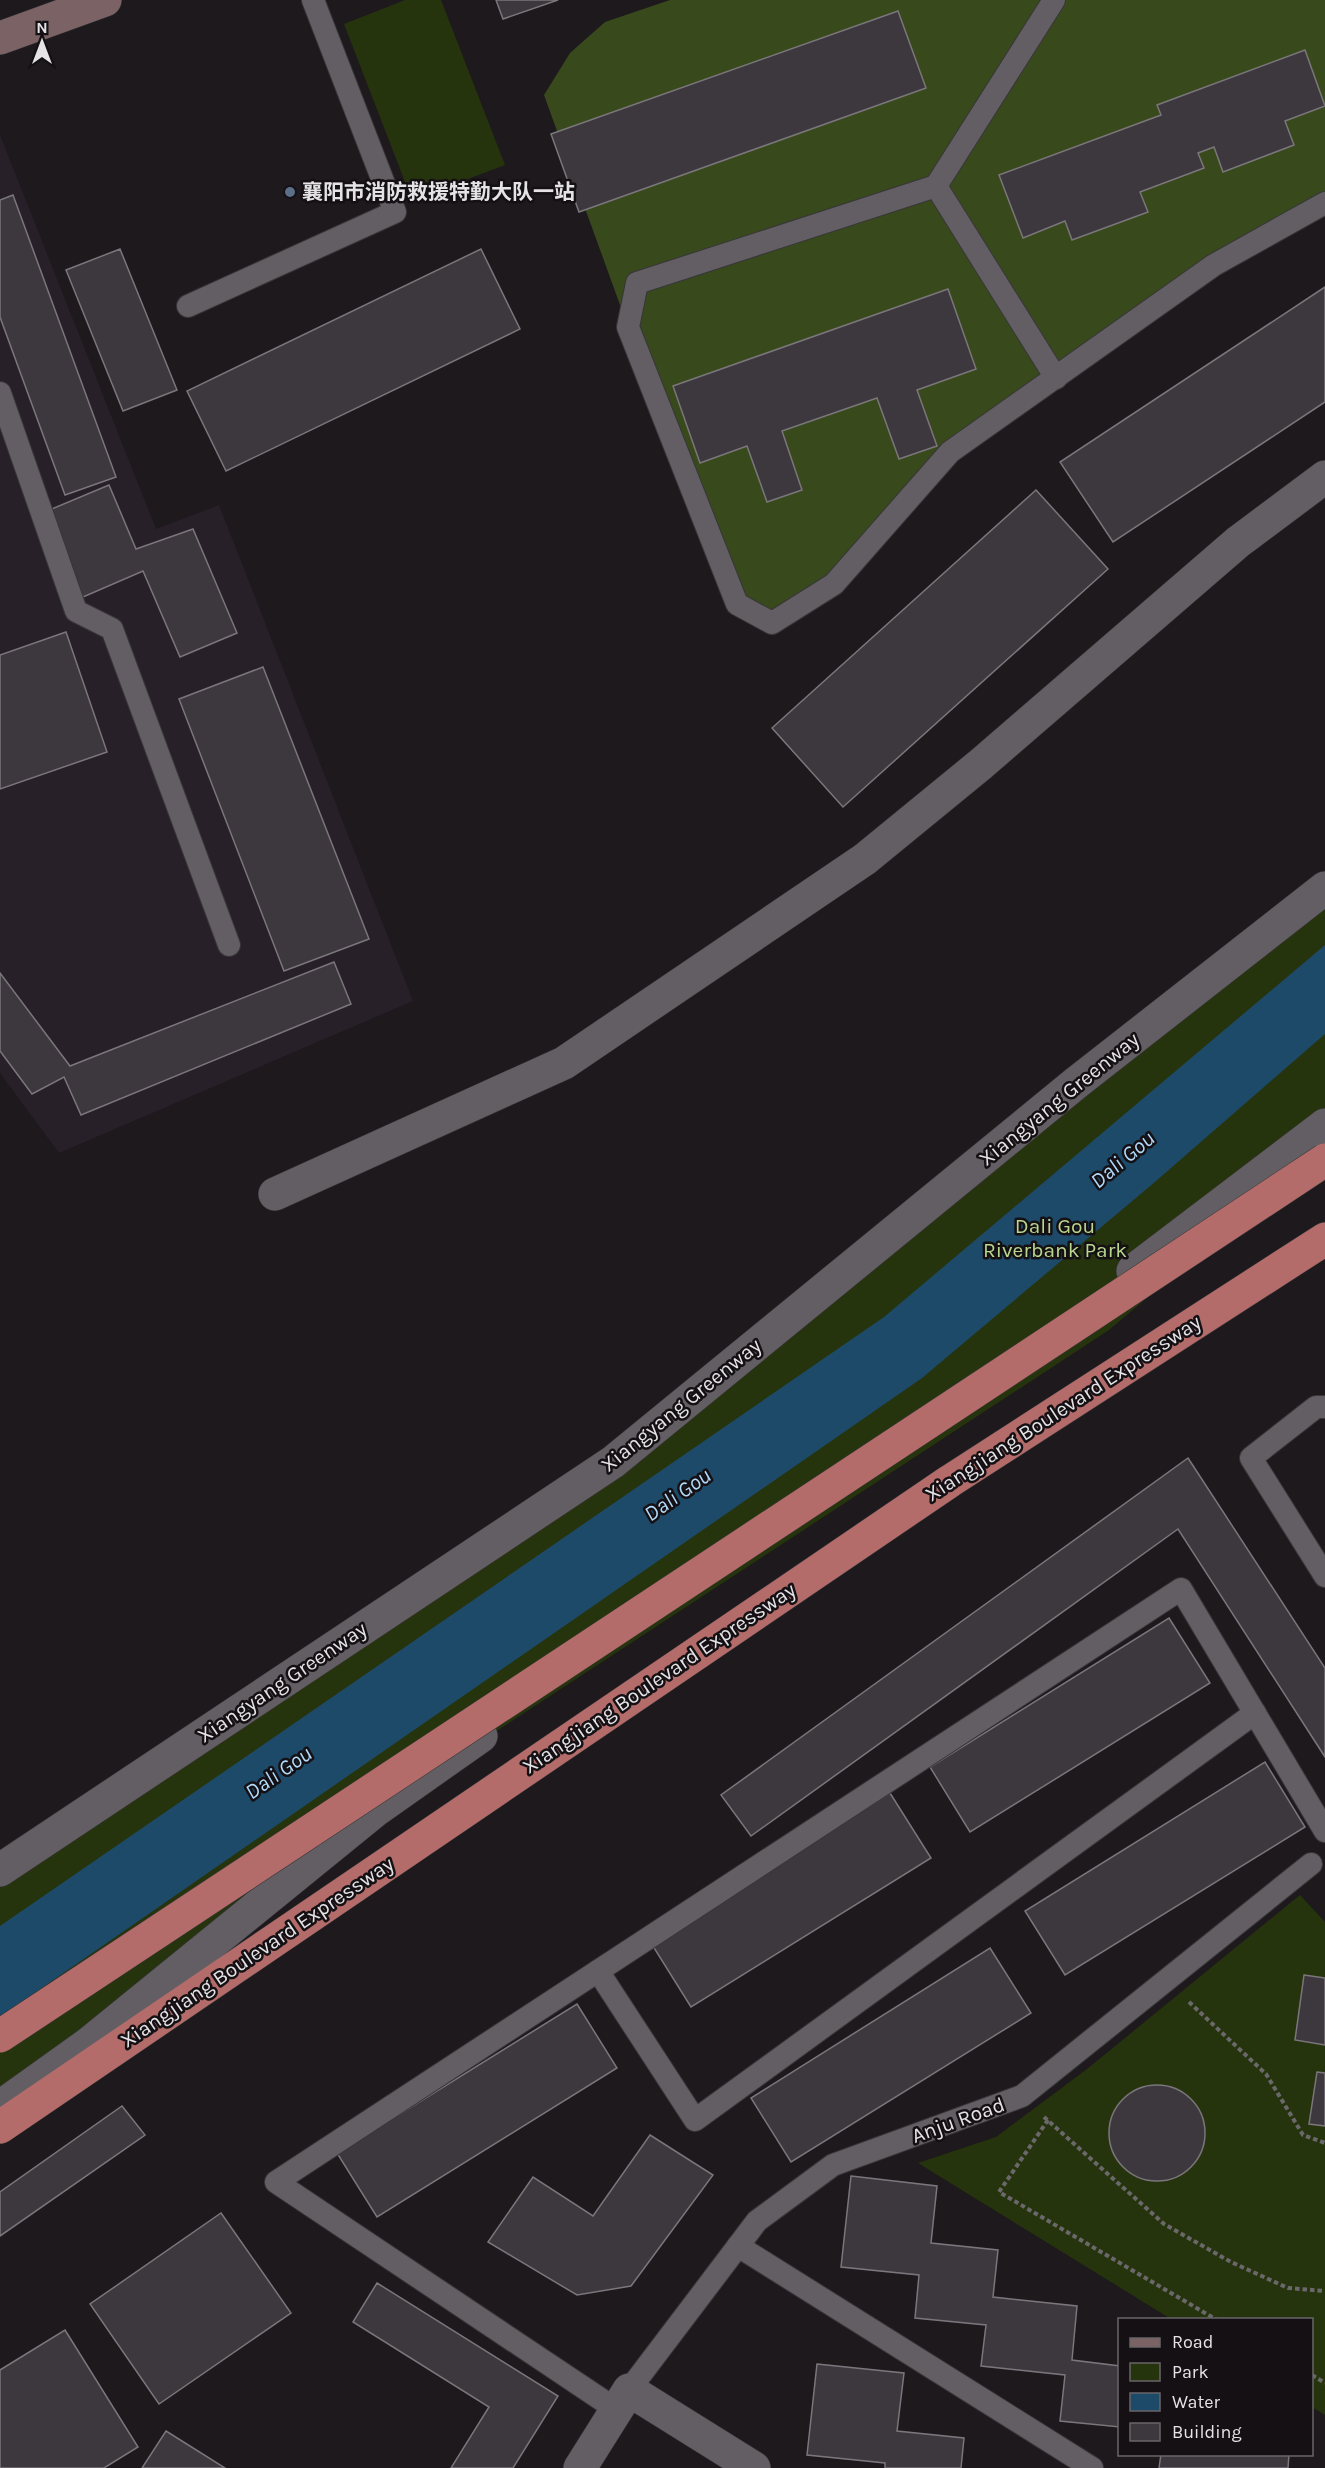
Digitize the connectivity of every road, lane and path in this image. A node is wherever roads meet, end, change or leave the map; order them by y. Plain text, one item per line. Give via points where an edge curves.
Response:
1 (105, 0) edge
2 (313, 0) edge
3 (1054, 0) edge
4 (0, 38) edge
5 (936, 186) junction
6 (1325, 203) edge
7 (188, 306) dead end
8 (1056, 378) junction
9 (2, 404) edge
10 (1325, 477) edge
11 (1325, 888) edge
12 (228, 945) dead end
13 (1325, 1125) edge
14 (1325, 1160) edge
15 (275, 1194) dead end
16 (1325, 1239) edge
17 (1325, 1407) edge
18 (1325, 1576) edge
19 (1255, 1713) junction
20 (1325, 1832) edge
21 (1311, 1864) dead end
22 (0, 1870) edge
23 (598, 1971) junction
24 (1166, 1981) junction
25 (0, 2036) edge
26 (1022, 2096) junction
27 (0, 2107) edge
28 (1048, 2120) junction
29 (0, 2127) edge
30 (1325, 2143) edge
31 (738, 2246) junction
32 (1325, 2291) edge
33 (1215, 2318) edge
34 (623, 2400) junction
35 (580, 2468) edge
36 (754, 2468) edge
37 (1092, 2468) edge

1 - 4 street
2 - 7 lane via 395,212
3 - 5 lane
5 - 8 lane
5 - 8 lane via 637,283 628,327 737,604 772,623 834,584 950,452
6 - 8 lane via 1214,265
9 - 12 lane via 76,611 112,629
10 - 15 street via 1238,542 865,859 564,1063
11 - 22 street, Xiangyang Greenway via 1076,1083 613,1462
13 - 27 street via 1078,1312 376,1810 88,2044
14 - 25 highway, bridge
16 - 29 highway, Xiangjiang Boulevard Expressway via 950,1480
17 - 18 lane via 1316,1407 1251,1458
19 - 20 lane
19 - 23 lane via 1181,1589
19 - 23 lane via 695,2120
21 - 24 lane, Anju Road
23 - 34 lane via 276,2182
24 - 26 lane, Anju Road
24 - 30 path via 1266,2074 1303,2135
26 - 28 path
26 - 31 lane, Anju Road via 833,2165 757,2221
28 - 32 path via 1164,2224 1231,2262 1288,2288
28 - 33 path via 999,2192
31 - 34 lane, Anju Road
31 - 37 lane
34 - 35 street, Anju Road
34 - 36 street

